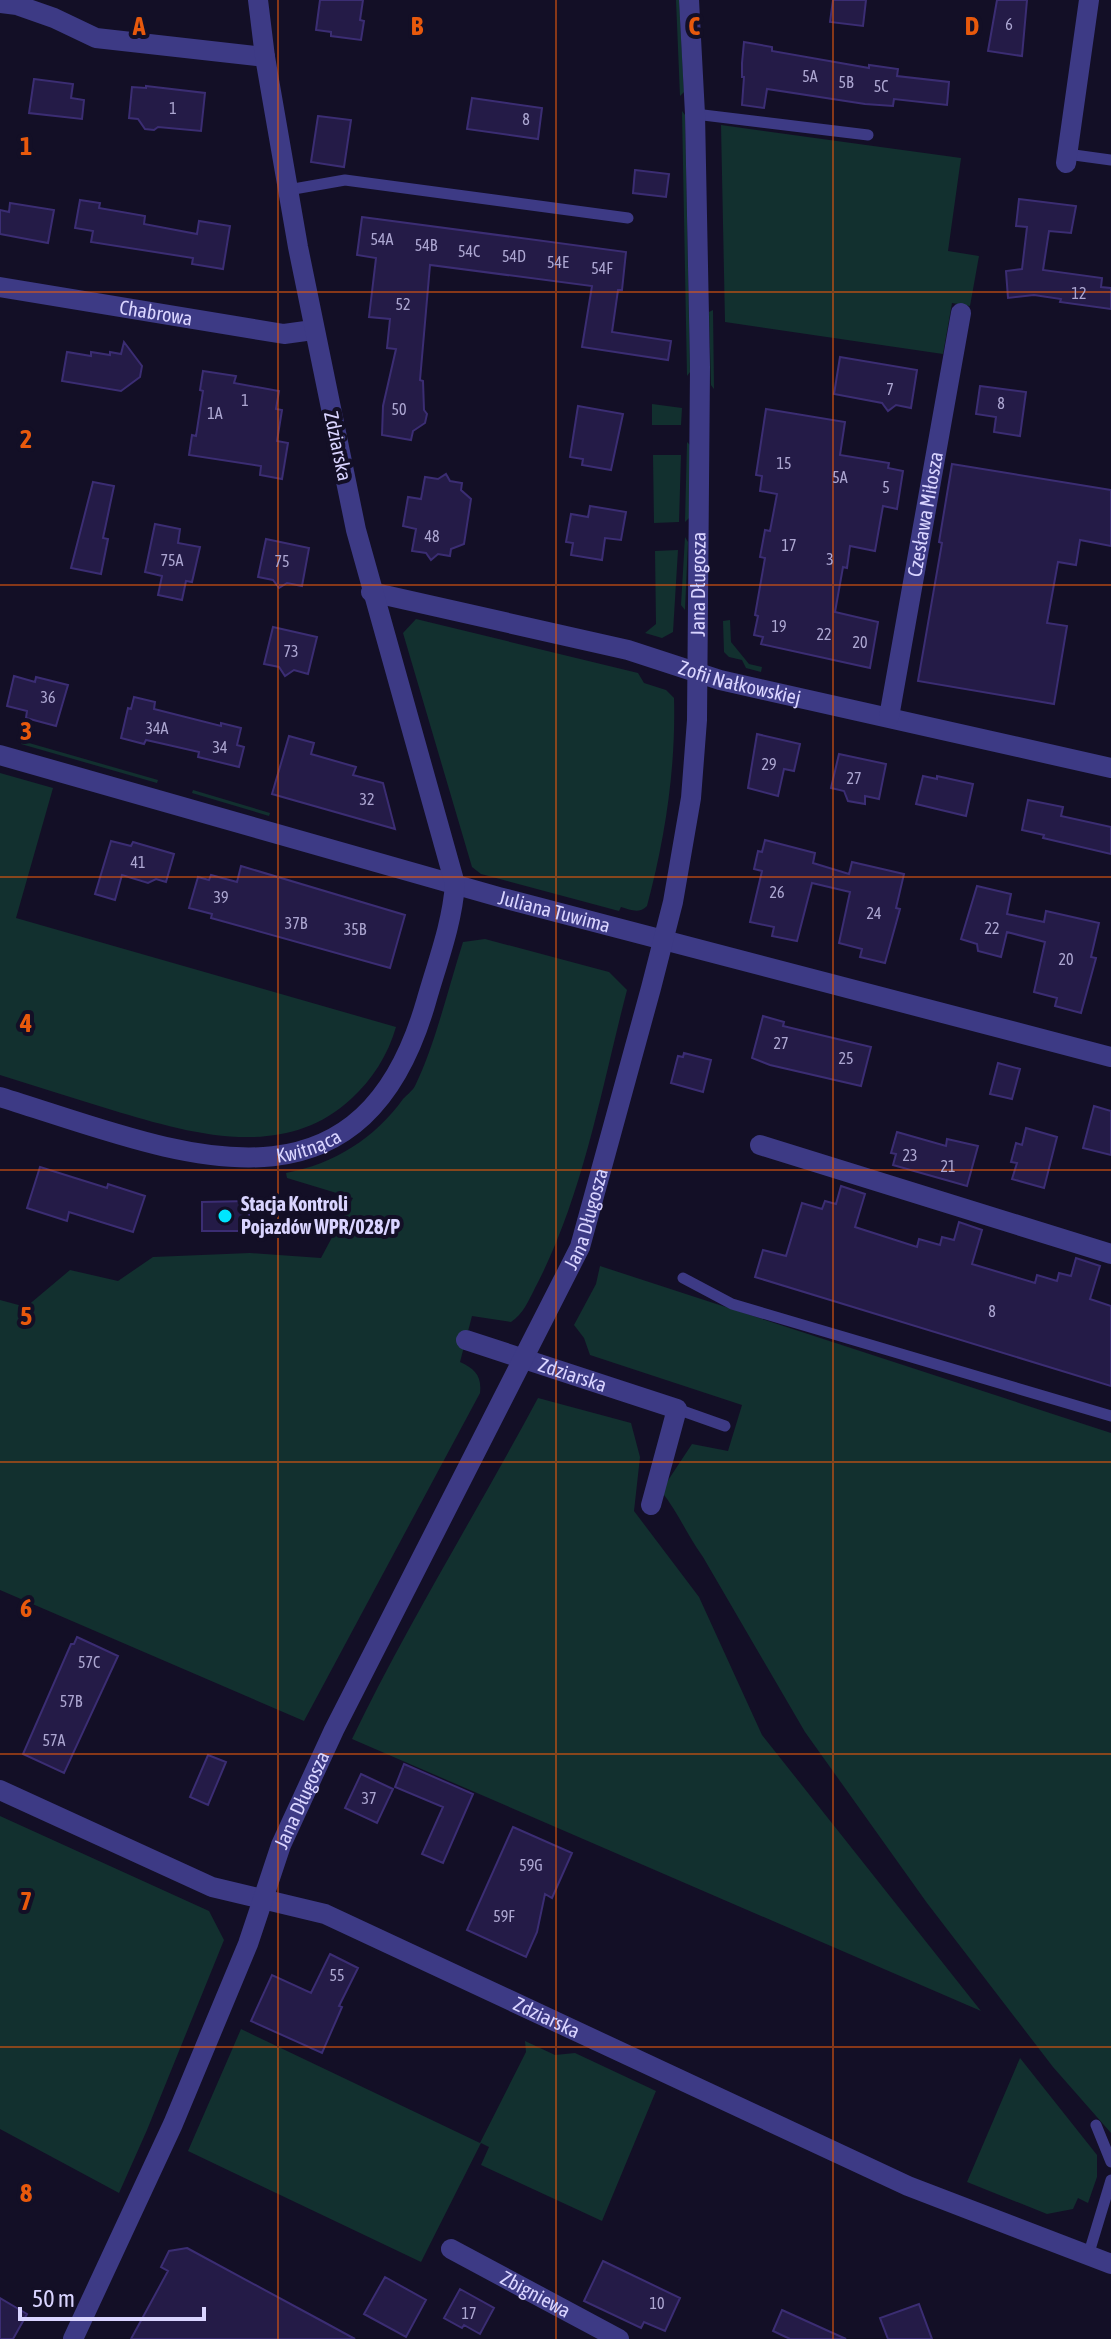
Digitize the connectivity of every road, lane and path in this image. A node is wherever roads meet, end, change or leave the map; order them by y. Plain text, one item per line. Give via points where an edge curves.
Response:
1 (258, 0) edge
2 (689, 0) edge
3 (1089, 0) edge
4 (0, 3) edge
5 (265, 57) junction
6 (695, 114) junction
7 (868, 135) dead end
8 (1067, 158) joint
9 (1111, 160) edge
10 (288, 190) junction
11 (628, 218) dead end
12 (0, 287) edge
13 (961, 313) dead end
14 (313, 330) junction
15 (371, 592) junction
16 (697, 672) junction
17 (889, 717) junction
18 (0, 755) edge
19 (1111, 768) edge
20 (455, 884) junction
21 (663, 941) junction
22 (1111, 1057) edge
23 (0, 1097) edge
24 (760, 1145) dead end
25 (1111, 1254) edge
26 (683, 1278) dead end
27 (466, 1340) dead end
28 (523, 1358) junction
29 (677, 1409) junction
30 (1111, 1416) edge
31 (725, 1426) dead end
32 (651, 1505) dead end
33 (0, 1790) edge
34 (262, 1899) junction
35 (1096, 2125) dead end
36 (1111, 2162) edge
37 (1111, 2180) edge
38 (451, 2249) dead end
39 (1088, 2256) junction
40 (1111, 2264) edge
41 (73, 2339) edge
42 (619, 2339) edge

1 - 5 street, Zdziarska
2 - 6 street, Jana Długosza
3 - 8 street
4 - 5 street via 54,18 96,38
5 - 10 street, Zdziarska
6 - 7 lane
6 - 16 street, Jana Długosza
8 - 9 lane
10 - 11 lane via 345,180
10 - 14 street, Zdziarska
12 - 14 street, Chabrowa via 284,334
13 - 17 street, Czesława Miłosza
14 - 15 street, Zdziarska
15 - 16 street, Zofii Nałkowskiej via 628,650
15 - 20 street, Zdziarska
16 - 17 street, Zofii Nałkowskiej
16 - 21 street, Jana Długosza via 691,798
17 - 19 street, Zofii Nałkowskiej
18 - 20 street, Juliana Tuwima
20 - 21 street, Juliana Tuwima
20 - 23 street, Kwitnąca via 447,930 406,1059 369,1113 316,1145 271,1157 206,1156
21 - 22 street, Juliana Tuwima
21 - 28 street, Jana Długosza via 580,1247
24 - 25 street
26 - 30 lane via 732,1304
27 - 28 street, Zdziarska
28 - 29 street, Zdziarska
28 - 34 street, Jana Długosza via 334,1730
29 - 31 lane
29 - 32 street
33 - 34 street, Zdziarska via 212,1887
34 - 39 street, Zdziarska via 325,1914 908,2186
34 - 41 street, Jana Długosza via 152,2172
35 - 36 lane
37 - 39 lane
38 - 42 street, Zbigniewa
39 - 40 street, Zdziarska

